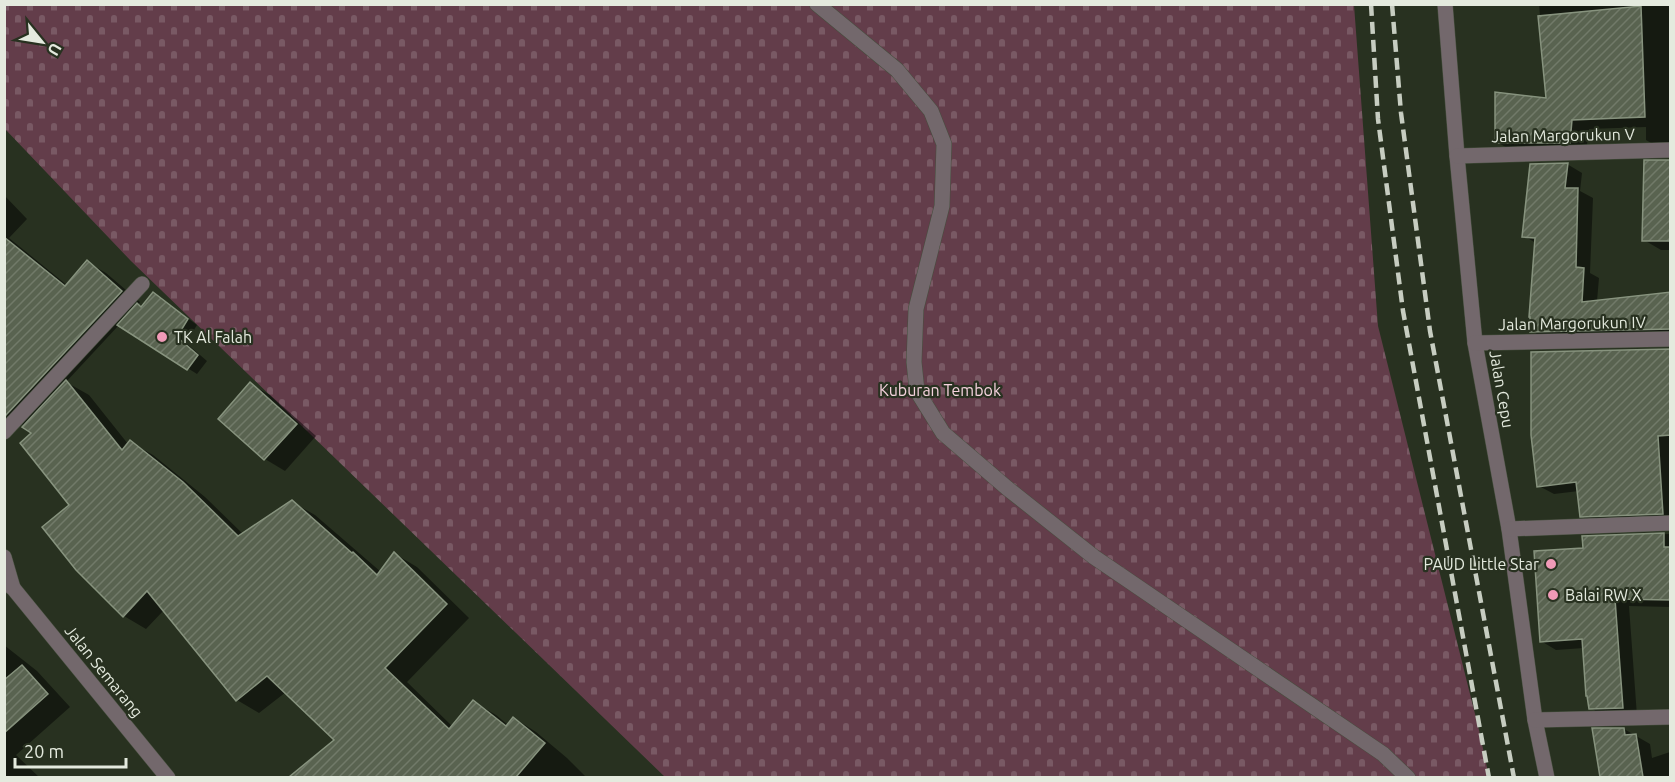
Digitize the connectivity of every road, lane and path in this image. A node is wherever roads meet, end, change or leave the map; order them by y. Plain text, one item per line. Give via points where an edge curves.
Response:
1 (817, 4) edge
2 (1445, 4) edge
3 (1671, 150) edge
4 (1457, 156) junction
5 (142, 284) dead end
6 (1671, 339) edge
7 (1475, 344) junction
8 (4, 432) edge
9 (1671, 523) edge
10 (1509, 529) junction
11 (4, 557) edge
12 (9, 585) edge
13 (1671, 717) edge
14 (1535, 720) junction
15 (168, 777) edge
16 (1408, 777) edge
17 (1547, 777) edge

1 - 16 street via 897,70 931,111 944,144 942,206 916,309 914,362 917,391 943,433 1094,557 1383,754
2 - 4 street, Jalan Cepu
3 - 4 street, Jalan Margorukun V
4 - 7 street, Jalan Cepu
5 - 8 street
6 - 7 street, Jalan Margorukun IV
7 - 10 street, Jalan Cepu
9 - 10 street
10 - 14 street, Jalan Cepu
11 - 12 street, Jalan Semarang
12 - 15 street, Jalan Semarang
13 - 14 street
14 - 17 street, Jalan Cepu

